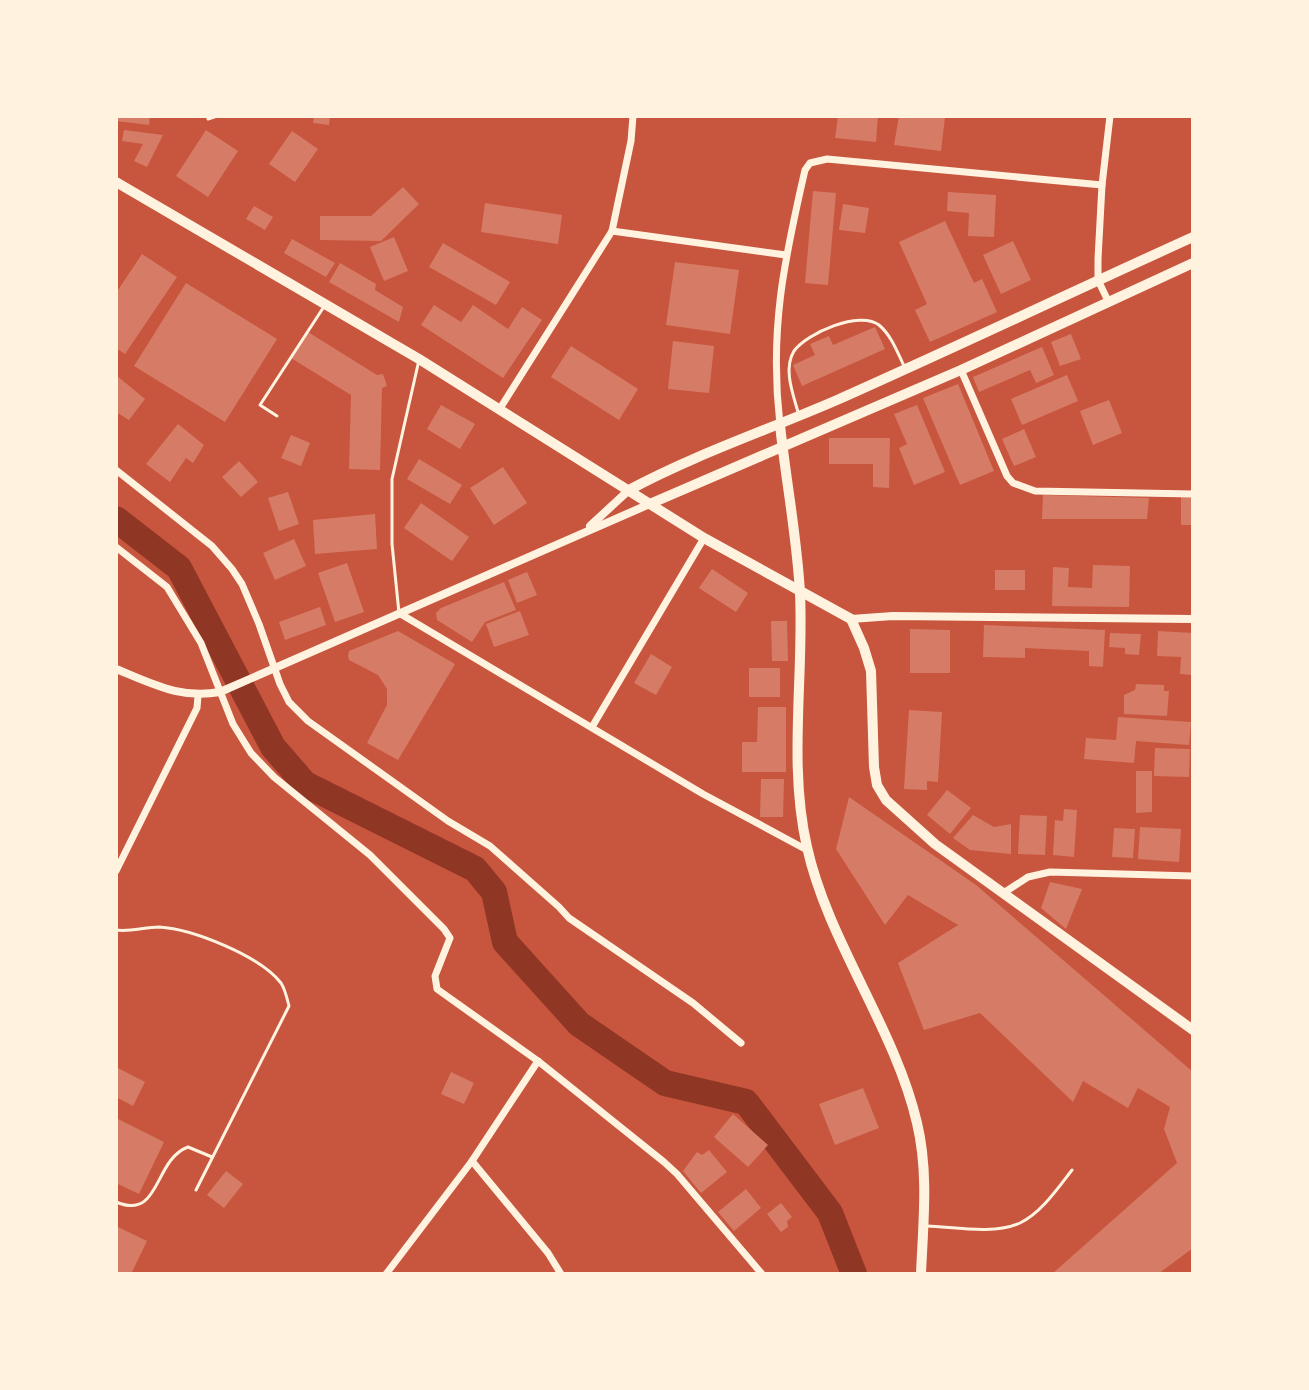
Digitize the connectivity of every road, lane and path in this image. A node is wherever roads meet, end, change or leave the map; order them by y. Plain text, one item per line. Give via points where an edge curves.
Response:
1 (217, 116) edge
2 (633, 116) edge
3 (1110, 116) edge
4 (208, 119) dead end
5 (116, 182) edge
6 (1102, 185) junction
7 (612, 231) junction
8 (1193, 237) edge
9 (786, 255) junction
10 (1193, 263) edge
11 (1098, 280) junction
12 (1109, 303) junction
13 (326, 304) junction
14 (419, 359) junction
15 (906, 369) junction
16 (961, 370) junction
17 (499, 410) junction
18 (277, 416) dead end
19 (799, 416) junction
20 (780, 425) junction
21 (782, 446) junction
22 (116, 470) edge
23 (629, 490) junction
24 (1193, 494) edge
25 (652, 503) junction
26 (580, 535) junction
27 (704, 538) junction
28 (116, 547) edge
29 (800, 593) junction
30 (399, 613) junction
31 (851, 619) junction
32 (1193, 619) edge
33 (271, 668) junction
34 (116, 669) edge
35 (220, 692) junction
36 (198, 696) junction
37 (592, 727) junction
38 (807, 850) junction
39 (116, 871) edge
40 (1193, 876) edge
41 (1005, 892) junction
42 (116, 930) edge
43 (1193, 1030) edge
44 (741, 1043) dead end
45 (538, 1061) junction
46 (212, 1157) junction
47 (472, 1161) junction
48 (1072, 1170) dead end
49 (196, 1190) dead end
50 (116, 1202) edge
51 (923, 1226) junction
52 (386, 1274) edge
53 (561, 1274) edge
54 (762, 1274) edge
55 (921, 1274) edge

1 - 4 lane
2 - 7 street
3 - 6 street
5 - 13 main road
6 - 9 street via 818,159 805,170
6 - 11 street
7 - 9 street
7 - 17 street
8 - 11 main road
9 - 20 street via 774,358
10 - 12 main road
11 - 12 street
11 - 15 main road
12 - 16 main road
13 - 14 main road
13 - 18 lane via 260,405
14 - 17 main road
14 - 30 lane via 392,479
15 - 19 main road
15 - 19 lane via 876,323 844,323 816,332 793,352 789,378
16 - 21 main road
16 - 24 street via 1007,476 1020,487
17 - 23 main road
19 - 20 main road
20 - 21 main road
20 - 23 main road
21 - 25 main road
21 - 29 main road
22 - 33 street via 223,557 242,584
23 - 25 main road
23 - 26 street
25 - 26 street
25 - 27 main road
26 - 30 street
27 - 29 main road
27 - 37 street
28 - 35 street via 167,587 201,643
29 - 31 main road
29 - 38 main road via 799,790
30 - 33 street
30 - 37 street
31 - 32 street
31 - 41 main road via 871,671 877,785 886,800 935,844
33 - 35 street
33 - 44 street via 289,702 308,721 490,846 569,918 693,1003
34 - 36 street
35 - 36 street
35 - 45 street via 251,753 370,855 444,929 450,938 435,976 437,989
36 - 39 street via 197,708
37 - 38 street
38 - 51 main road via 917,1121 925,1182
40 - 41 street via 1050,872 1028,877
41 - 43 main road
42 - 46 lane via 158,927 191,932 248,958 283,985 289,1006
45 - 47 street
45 - 54 street via 677,1174
46 - 49 lane
46 - 50 lane via 188,1147 177,1151 145,1203 132,1208
47 - 52 street
47 - 53 street
48 - 51 lane via 1021,1223 996,1228
51 - 55 main road

